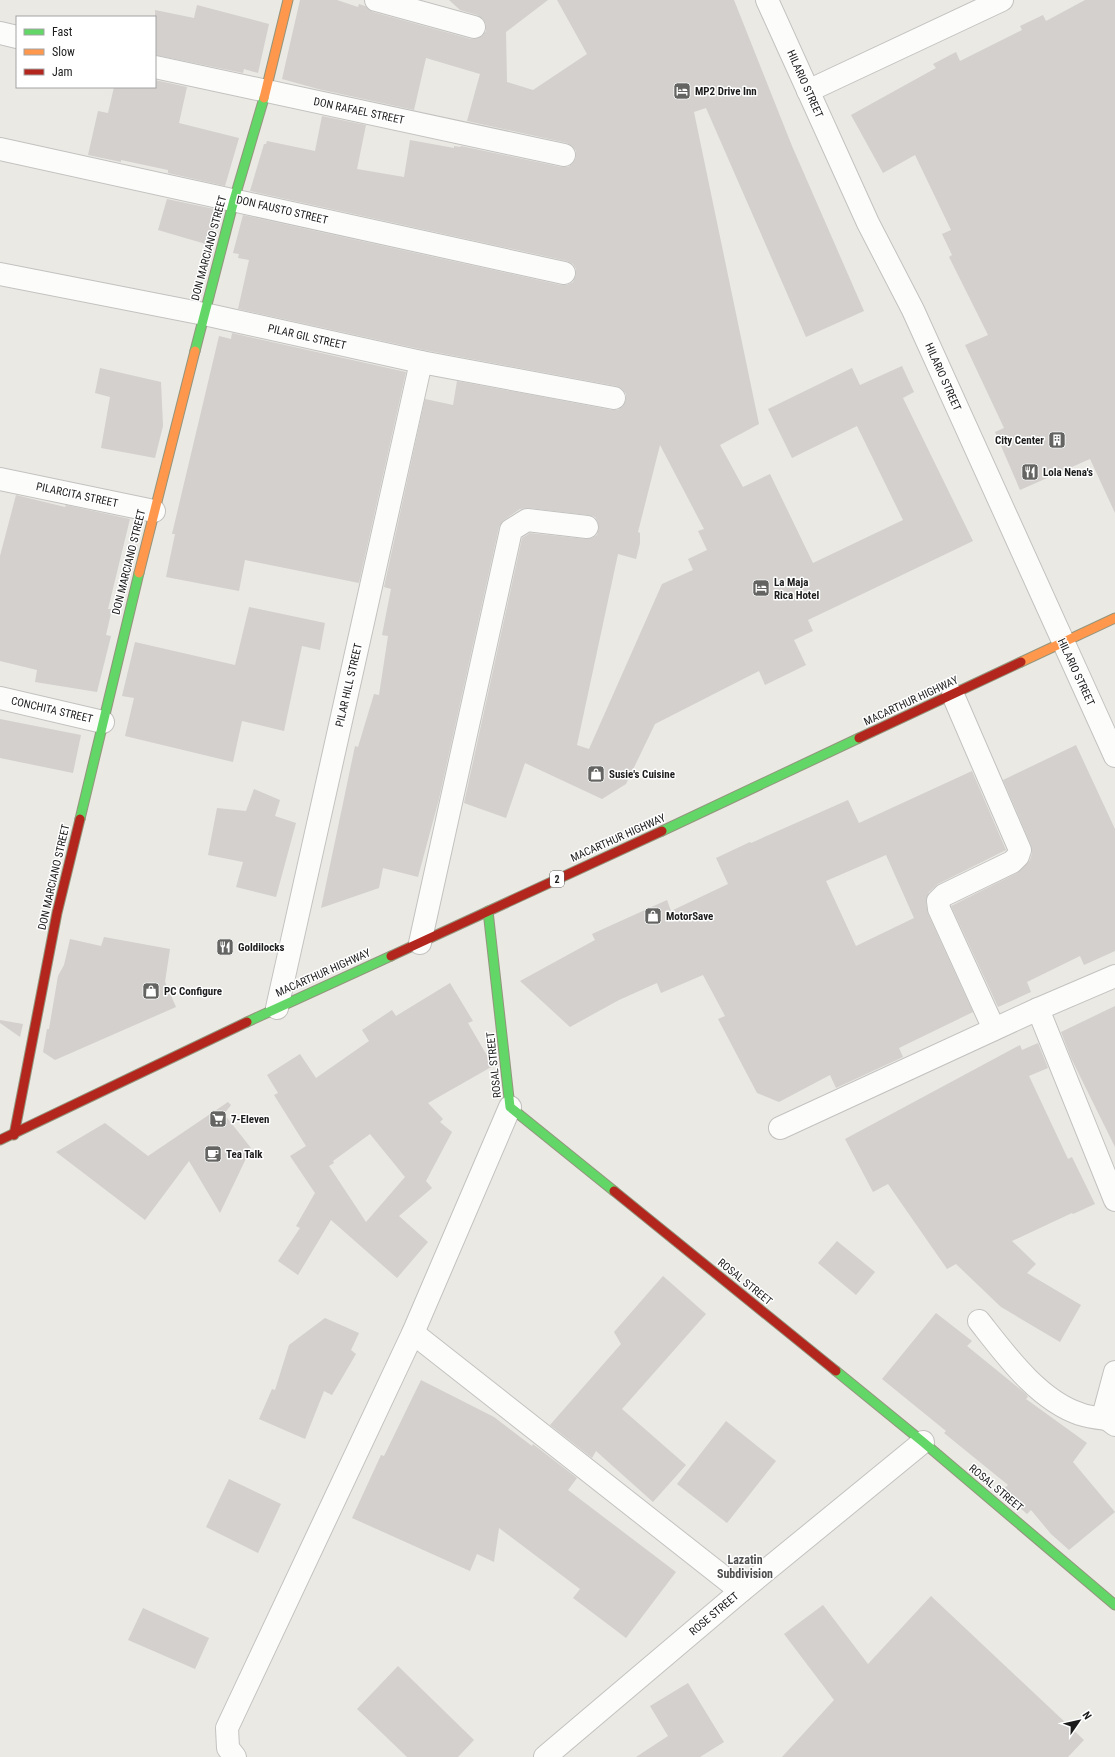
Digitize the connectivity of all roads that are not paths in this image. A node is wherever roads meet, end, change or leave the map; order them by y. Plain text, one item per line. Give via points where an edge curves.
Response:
1 (288, 0) edge
2 (376, 0) edge
3 (767, 0) edge
4 (1002, 0) edge
5 (474, 27) dead end
6 (0, 33) edge
7 (16, 37) edge
8 (156, 67) edge
9 (266, 91) junction
10 (808, 91) junction
11 (0, 149) edge
12 (564, 155) dead end
13 (234, 200) junction
14 (564, 273) dead end
15 (0, 274) edge
16 (204, 314) junction
17 (421, 362) junction
18 (614, 398) dead end
19 (0, 479) edge
20 (154, 511) junction
21 (587, 527) dead end
22 (1115, 618) edge
23 (1063, 642) junction
24 (953, 695) junction
25 (0, 698) edge
26 (103, 722) junction
27 (1115, 756) edge
28 (488, 910) junction
29 (420, 942) junction
30 (1115, 976) edge
31 (277, 1008) junction
32 (1038, 1009) junction
33 (994, 1029) junction
34 (510, 1107) junction
35 (780, 1128) dead end
36 (14, 1135) junction
37 (0, 1140) edge
38 (1115, 1200) edge
39 (979, 1321) dead end
40 (413, 1333) junction
41 (1115, 1372) edge
42 (1111, 1422) edge
43 (923, 1442) junction
44 (741, 1591) junction
45 (1115, 1604) edge
46 (235, 1757) edge
47 (545, 1757) edge

1 - 9 main road, DON MARCIANO STREET
2 - 5 street
3 - 10 street, HILARIO STREET
4 - 10 street
6 - 7 street
8 - 9 street, DON RAFAEL STREET
9 - 12 street, DON RAFAEL STREET
9 - 13 main road, DON MARCIANO STREET
10 - 23 street, HILARIO STREET via 868,222 913,310
11 - 13 street, DON FAUSTO STREET
13 - 14 street, DON FAUSTO STREET
13 - 16 main road, DON MARCIANO STREET
15 - 16 street, PILAR GIL STREET
16 - 17 street, PILAR GIL STREET
16 - 20 main road, DON MARCIANO STREET
17 - 18 street, PILAR GIL STREET
17 - 31 street, PILAR HILL STREET
19 - 20 street, PILARCITA STREET
20 - 26 main road, DON MARCIANO STREET
21 - 29 street via 527,520 511,530
22 - 23 main road, MACARTHUR HIGHWAY / 2
23 - 24 main road, MACARTHUR HIGHWAY / 2
23 - 27 street, HILARIO STREET
24 - 28 main road, MACARTHUR HIGHWAY / 2
24 - 33 street via 1020,850 1012,862 944,895 938,901
25 - 26 street, CONCHITA STREET
26 - 36 main road, DON MARCIANO STREET via 57,914
28 - 29 main road, MACARTHUR HIGHWAY / 2
28 - 34 main road, ROSAL STREET
29 - 31 main road, MACARTHUR HIGHWAY / 2
30 - 32 street
31 - 36 main road, MACARTHUR HIGHWAY / 2
32 - 33 street
32 - 38 street
33 - 35 street
34 - 40 street
34 - 43 main road, ROSAL STREET
36 - 37 main road, MACARTHUR HIGHWAY / 2
39 - 42 street via 1019,1371 1057,1403 1081,1415
40 - 44 street
40 - 46 street via 227,1728 228,1748
41 - 42 street via 1104,1413
43 - 44 street, ROSE STREET
43 - 45 main road, ROSAL STREET
44 - 47 street, ROSE STREET

